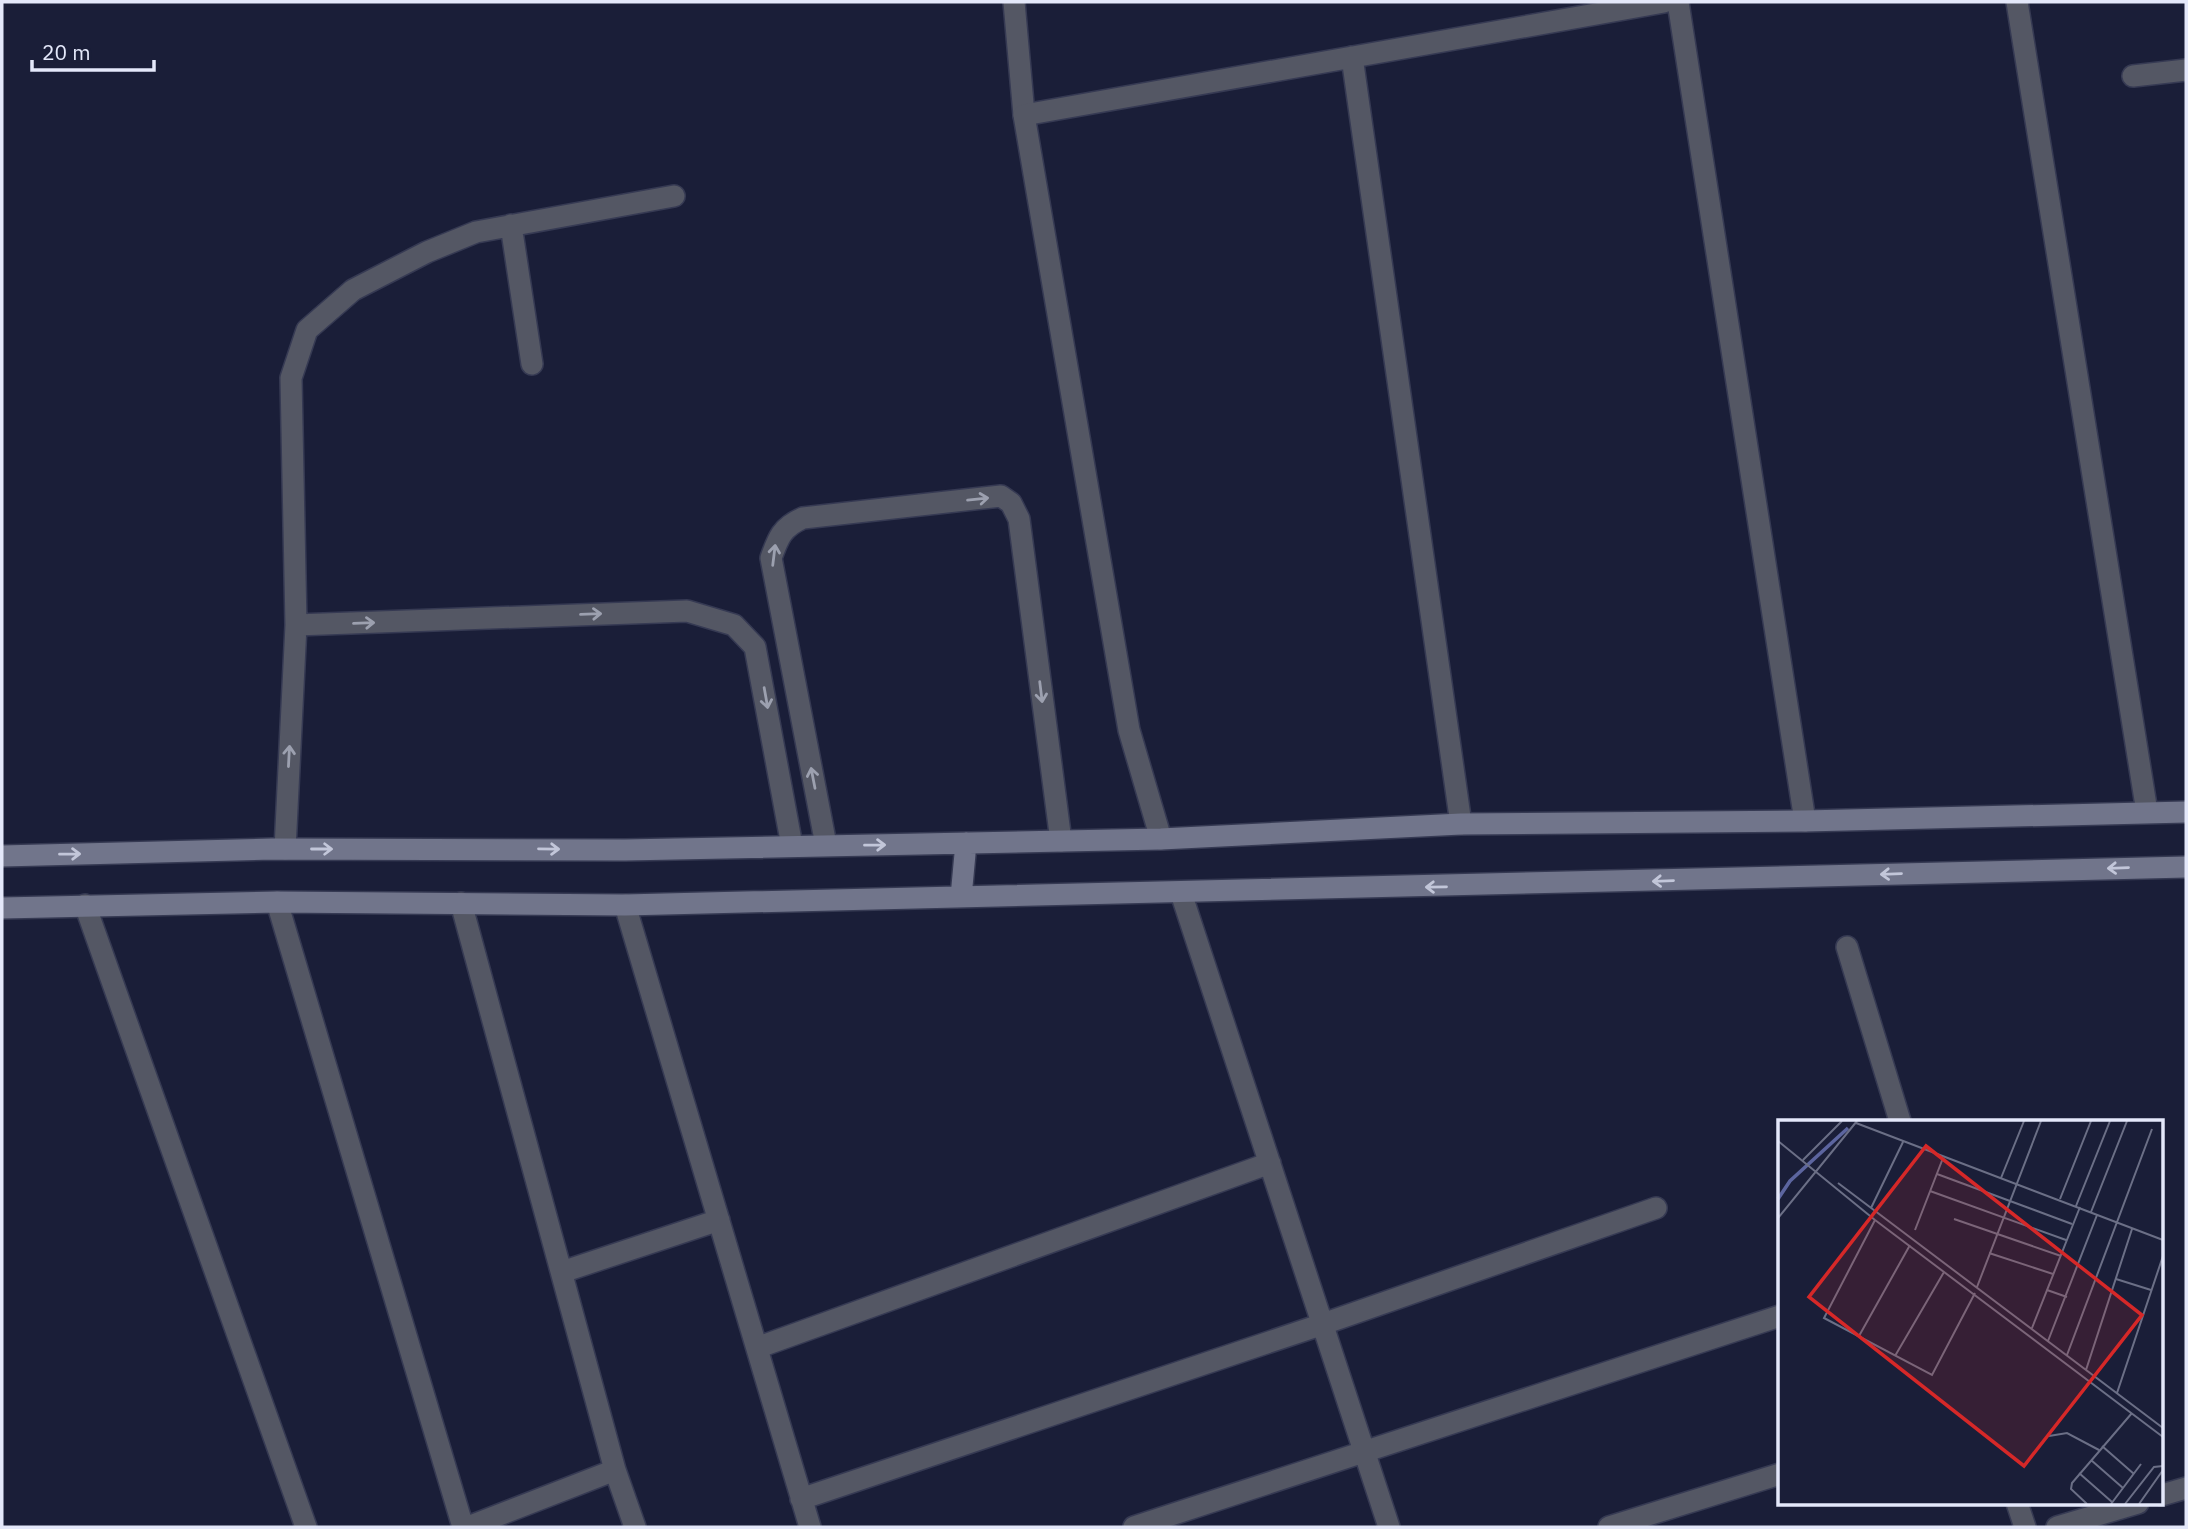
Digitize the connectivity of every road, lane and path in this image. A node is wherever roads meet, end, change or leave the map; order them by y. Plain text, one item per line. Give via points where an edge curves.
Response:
1 (1014, 2) edge
2 (1664, 2) edge
3 (1678, 2) edge
4 (2017, 2) edge
5 (1352, 57) junction
6 (2186, 70) edge
7 (2133, 76) dead end
8 (1024, 115) junction
9 (674, 196) dead end
10 (510, 225) junction
11 (532, 364) dead end
12 (296, 625) junction
13 (2147, 812) junction
14 (2186, 812) edge
15 (1805, 821) junction
16 (1461, 824) junction
17 (1161, 839) junction
18 (1060, 841) junction
19 (965, 843) junction
20 (826, 845) junction
21 (792, 846) junction
22 (285, 849) junction
23 (2, 856) edge
24 (2186, 867) edge
25 (1181, 893) junction
26 (961, 897) junction
27 (276, 902) junction
28 (461, 903) junction
29 (85, 905) junction
30 (625, 905) junction
31 (2, 908) edge
32 (1847, 947) dead end
33 (1900, 1120) edge
34 (1270, 1163) junction
35 (1656, 1208) dead end
36 (719, 1220) junction
37 (562, 1272) junction
38 (1778, 1317) edge
39 (1323, 1324) junction
40 (758, 1347) junction
41 (1364, 1451) junction
42 (615, 1470) junction
43 (1778, 1475) edge
44 (2186, 1488) edge
45 (2164, 1494) edge
46 (800, 1499) junction
47 (2017, 1504) edge
48 (2135, 1504) edge
49 (306, 1527) edge
50 (465, 1527) edge
51 (635, 1527) edge
52 (810, 1527) edge
53 (1134, 1527) edge
54 (1389, 1527) edge
55 (1609, 1527) edge
56 (2025, 1527) edge
57 (2057, 1527) edge

1 - 8 street
2 - 5 street
3 - 15 street
4 - 13 street
5 - 8 street
5 - 16 street
6 - 7 street
8 - 17 street via 1129,730
9 - 10 street
10 - 11 street
10 - 12 street via 439,247 353,290 307,330 291,378
12 -> 21 street via 687,611 734,625 755,647
22 -> 12 street
13 - 14 main road
13 - 15 main road
15 - 16 main road
16 - 17 main road
17 - 18 main road
18 - 19 main road
20 -> 18 street via 771,558 777,539 786,525 803,519 1000,496 1019,519
20 -> 19 main road
19 - 26 main road
20 - 21 main road
22 -> 21 main road
23 -> 22 main road
24 -> 25 main road
25 - 26 main road
25 - 34 street
26 - 30 main road
27 - 28 main road
27 - 29 main road
27 - 50 street
28 - 30 main road
28 - 37 street
29 - 31 main road
29 - 49 street
30 - 36 street
32 - 33 street
34 - 39 street
34 - 40 street
35 - 39 street
36 - 37 street
36 - 40 street
37 - 42 street
38 - 41 street
39 - 41 street
39 - 46 street
40 - 46 street
41 - 53 street
41 - 54 street
42 - 50 street
42 - 51 street
43 - 55 street
44 - 45 street
46 - 52 street
47 - 56 street
48 - 57 street

